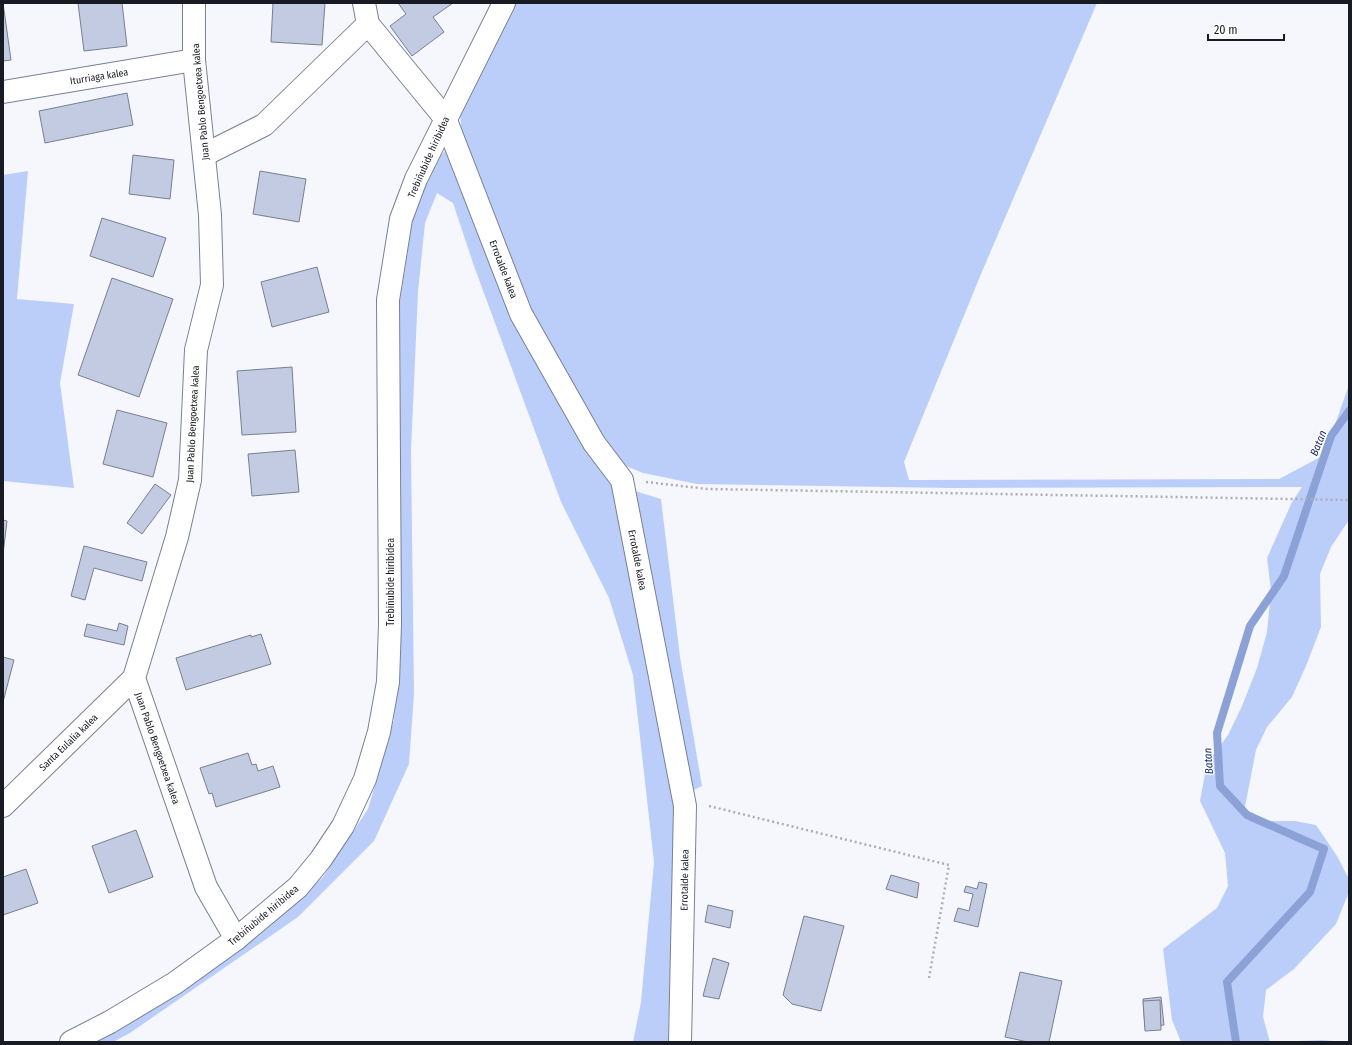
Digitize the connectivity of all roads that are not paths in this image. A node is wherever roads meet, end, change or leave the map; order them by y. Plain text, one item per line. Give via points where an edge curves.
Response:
1 (194, 3) edge
2 (364, 3) edge
3 (504, 3) edge
4 (368, 24) junction
5 (194, 60) junction
6 (3, 92) edge
7 (445, 118) junction
8 (204, 155) junction
9 (134, 678) junction
10 (3, 806) edge
11 (236, 939) junction
12 (71, 1042) edge
13 (680, 1042) edge

1 - 5 street, Juan Pablo Bengoetxea kalea
2 - 4 street
3 - 7 street, Trebiñubide hiribidea
4 - 7 street, Errotalde kalea
4 - 8 street via 264,125
5 - 6 street, Iturriaga kalea
5 - 8 street, Juan Pablo Bengoetxea kalea
7 - 11 street, Trebiñubide hiribidea via 416,179 401,219 388,300 390,624 388,682 379,732 365,779 342,826 321,859 298,887
7 - 13 street, Errotalde kalea via 521,314 594,443 622,480 685,806
8 - 9 street, Juan Pablo Bengoetxea kalea via 210,215 212,285 196,350 190,480 177,537
9 - 10 street, Santa Eulalia kalea
9 - 11 street, Juan Pablo Bengoetxea kalea via 206,886
11 - 12 street, Trebiñubide hiribidea via 175,983

